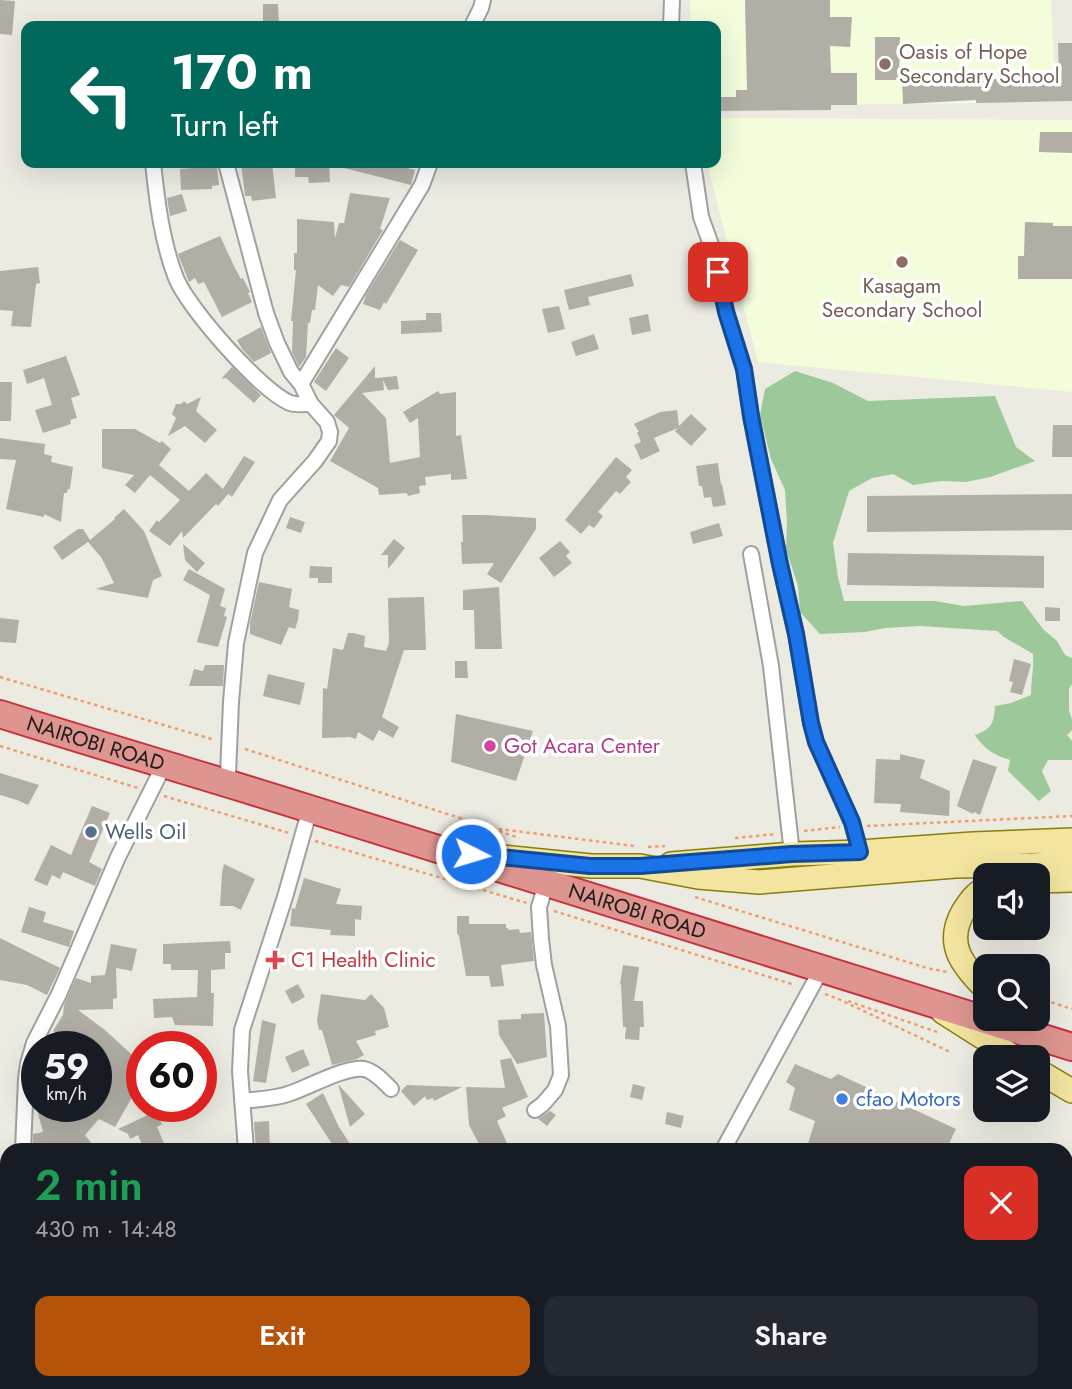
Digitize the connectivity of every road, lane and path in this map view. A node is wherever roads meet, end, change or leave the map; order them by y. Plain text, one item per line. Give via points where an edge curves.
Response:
1 (484, 0) edge
2 (672, 0) edge
3 (474, 21) edge
4 (671, 21) edge
5 (153, 168) edge
6 (227, 168) edge
7 (428, 168) edge
8 (694, 168) edge
9 (301, 384) junction
10 (311, 404) junction
11 (751, 554) dead end
12 (0, 677) edge
13 (0, 706) edge
14 (0, 714) edge
15 (230, 744) junction
16 (0, 746) edge
17 (164, 765) junction
18 (228, 775) junction
19 (150, 792) junction
20 (310, 809) junction
21 (1072, 816) edge
22 (853, 826) junction
23 (493, 828) junction
24 (301, 836) junction
25 (725, 839) dead end
26 (1072, 840) edge
27 (530, 842) dead end
28 (791, 843) junction
29 (673, 845) dead end
30 (860, 852) junction
31 (640, 853) junction
32 (471, 854) junction
33 (1072, 862) edge
34 (1072, 880) edge
35 (1050, 881) edge
36 (543, 896) junction
37 (694, 896) dead end
38 (973, 900) edge
39 (973, 974) edge
40 (816, 979) junction
41 (973, 982) edge
42 (836, 998) junction
43 (927, 1002) junction
44 (1050, 1002) edge
45 (973, 1006) edge
46 (1072, 1009) edge
47 (1050, 1031) edge
48 (936, 1032) dead end
49 (1072, 1037) edge
50 (995, 1045) edge
51 (1072, 1047) edge
52 (952, 1053) dead end
53 (1050, 1078) edge
54 (391, 1089) dead end
55 (1072, 1091) edge
56 (242, 1101) junction
57 (535, 1110) dead end
58 (23, 1143) edge
59 (245, 1143) edge
60 (727, 1143) edge

1 - 3 street
2 - 4 street
5 - 10 street via 169,256 193,307 252,374 276,394 292,404
6 - 9 street via 266,313
7 - 9 street
8 - 22 street via 701,217 744,369 811,723
9 - 10 street
10 - 15 street via 327,422 329,441 280,500 255,553 236,643
11 - 28 street via 771,666
12 - 15 path
13 - 18 highway, NAIROBI ROAD
14 - 17 highway, NAIROBI ROAD
15 - 18 street
15 - 23 path
16 - 19 path
17 - 19 street
17 - 20 highway, NAIROBI ROAD
18 - 32 highway, NAIROBI ROAD
19 - 24 path
19 - 58 street via 34,1043 26,1079
20 - 24 street
20 - 36 highway, NAIROBI ROAD
21 - 22 path
22 - 28 path
22 - 30 street
23 - 27 path
23 - 31 path
24 - 36 path
24 - 56 street via 242,1030
25 - 28 path
26 - 30 main road
28 - 30 main road
28 - 31 main road
29 - 31 path
31 - 32 main road via 590,866
31 - 33 main road via 698,877 759,882
32 - 45 highway, NAIROBI ROAD
34 - 35 main road
36 - 40 highway, NAIROBI ROAD
36 - 40 path
36 - 57 street via 544,965 558,1026 561,1075 555,1090
37 - 41 path
38 - 39 main road via 957,922 955,939 960,959
40 - 42 path
40 - 43 highway, NAIROBI ROAD
40 - 60 street
42 - 48 path
42 - 52 path
43 - 50 main road
43 - 51 highway, NAIROBI ROAD
44 - 46 path
47 - 49 highway
53 - 55 main road
54 - 56 street via 363,1068 289,1094
56 - 59 street

